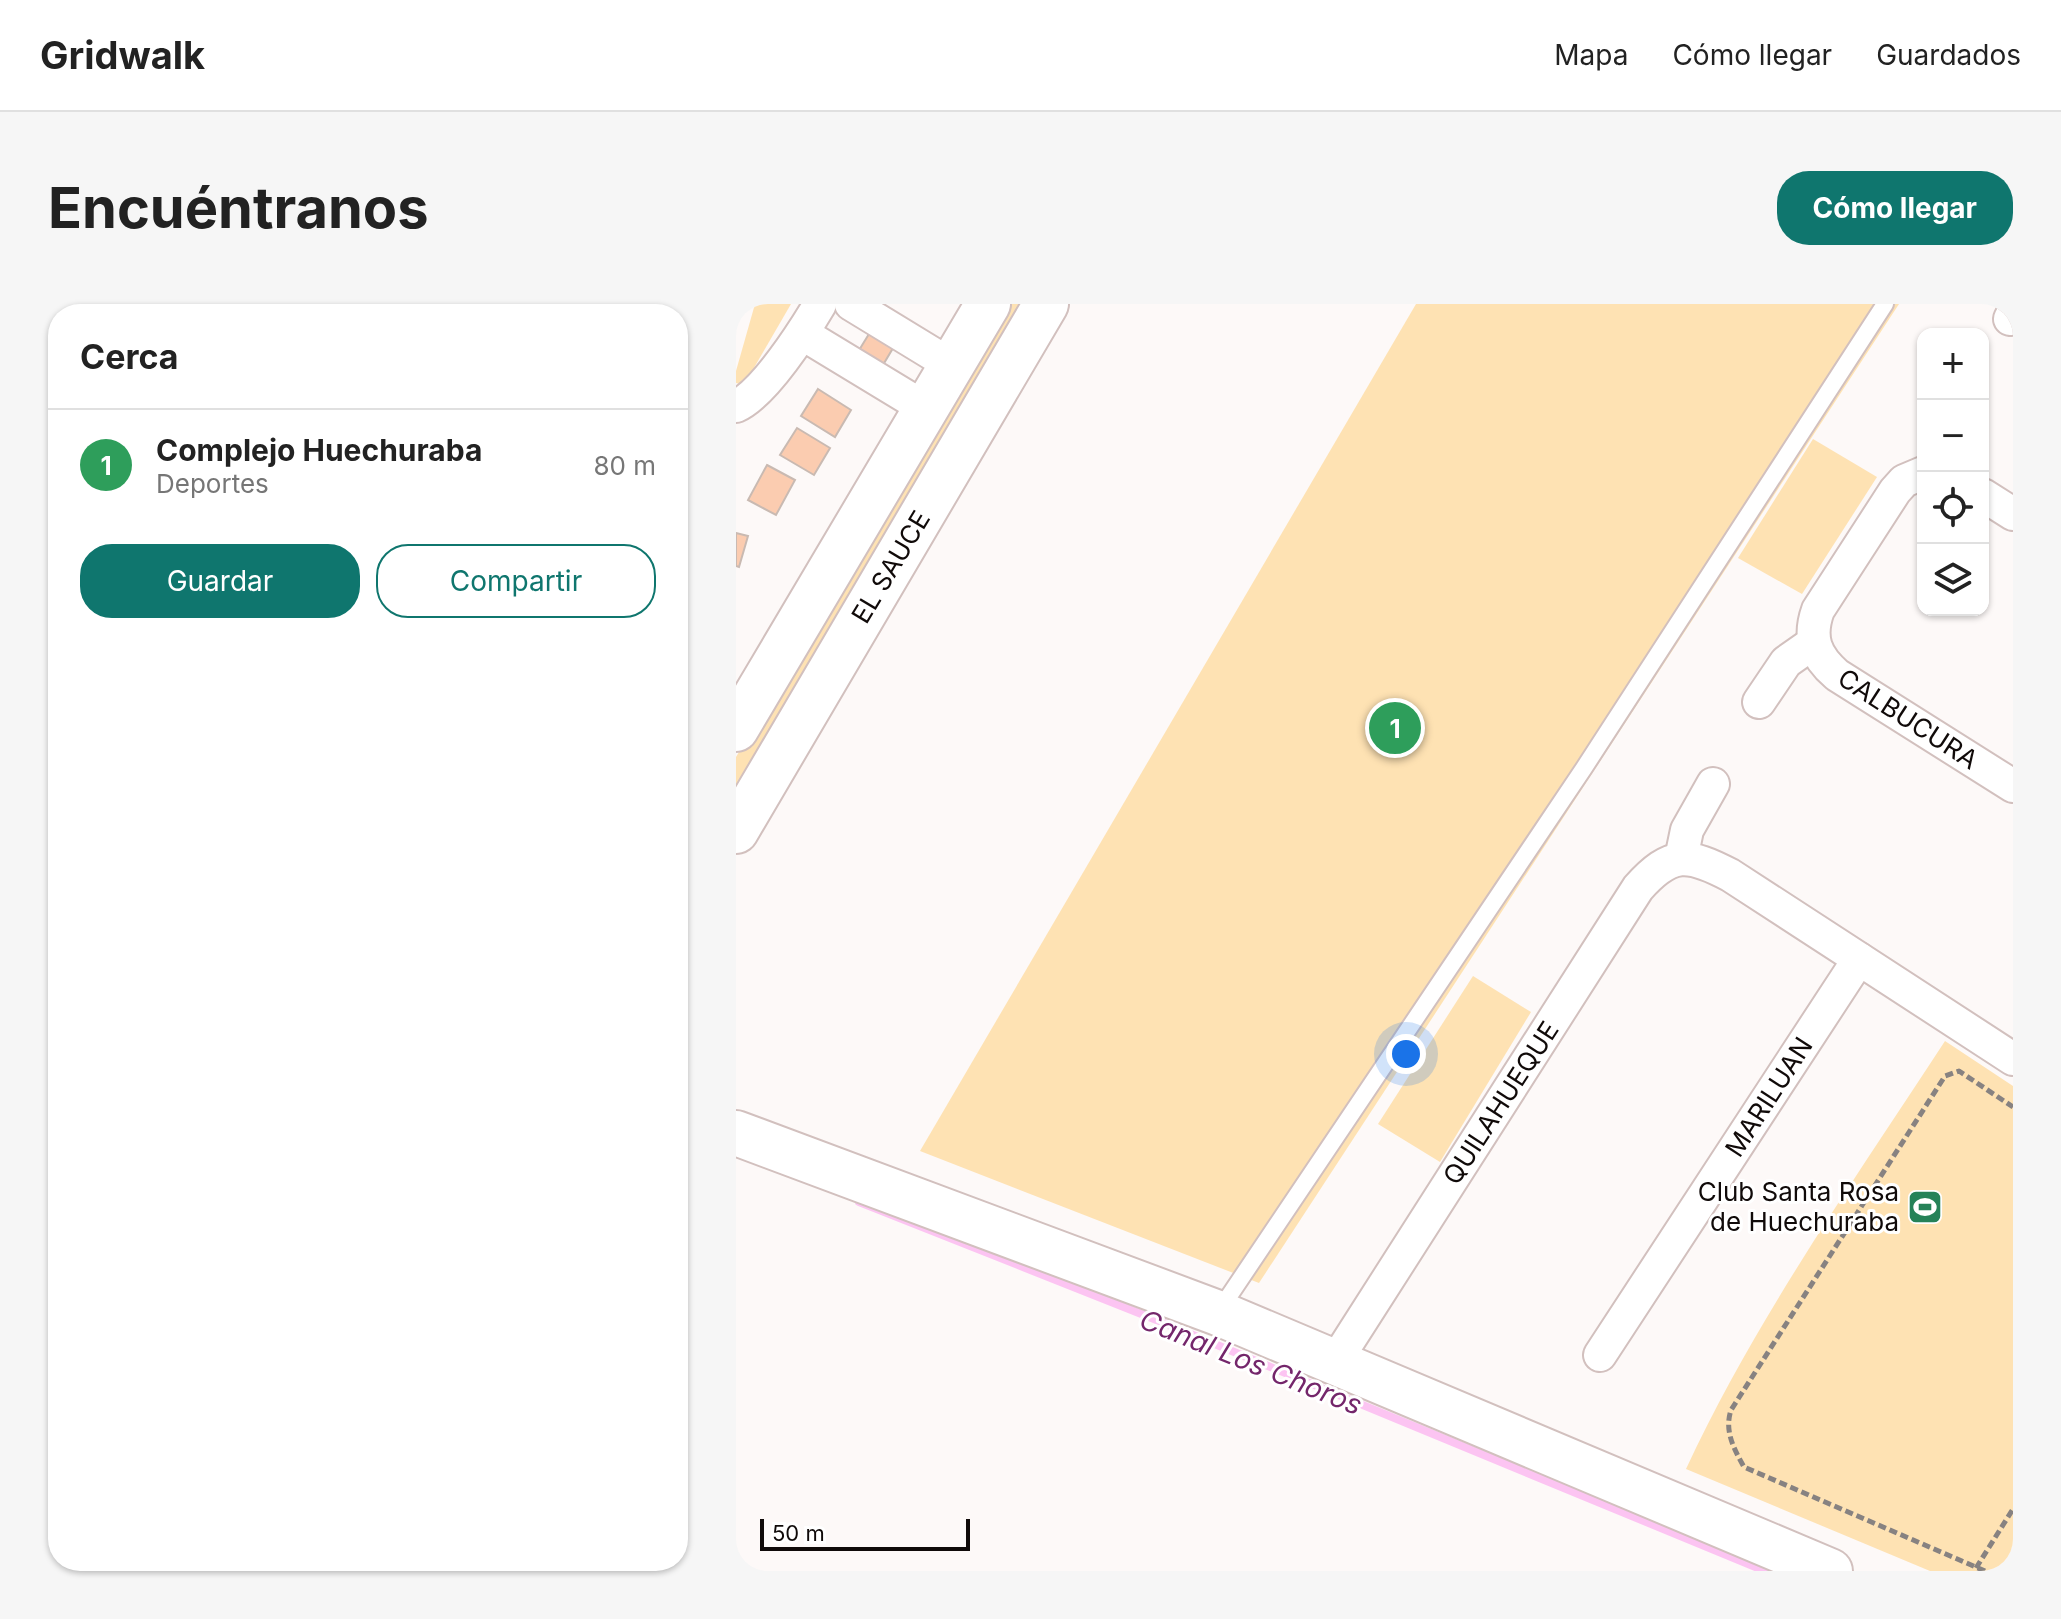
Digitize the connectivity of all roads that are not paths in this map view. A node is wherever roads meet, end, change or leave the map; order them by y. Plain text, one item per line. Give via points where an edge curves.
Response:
1 (820, 304) edge
2 (851, 304) edge
3 (988, 304) edge
4 (1046, 304) edge
5 (1885, 304) edge
6 (803, 334) junction
7 (951, 365) junction
8 (736, 406) edge
9 (925, 408) junction
10 (1917, 474) edge
11 (1989, 499) edge
12 (2013, 514) edge
13 (1813, 643) junction
14 (1759, 702) dead end
15 (736, 729) edge
16 (1713, 784) dead end
17 (2013, 786) edge
18 (736, 831) edge
19 (1681, 859) junction
20 (1859, 959) junction
21 (2013, 1059) edge
22 (736, 1133) edge
23 (1218, 1313) junction
24 (1600, 1355) dead end
25 (1335, 1362) junction
26 (1830, 1571) edge

1 - 6 street
2 - 7 street
3 - 7 street, EL SAUCE
4 - 18 street, EL SAUCE
5 - 23 lane via 1584,768
6 - 8 street via 761,386
6 - 9 street
7 - 9 street, EL SAUCE
9 - 15 street, EL SAUCE
10 - 13 street via 1895,491 1818,610
11 - 12 street
13 - 14 street via 1786,662
13 - 17 street, CALBUCURA via 1837,675
16 - 19 street via 1687,830
19 - 20 street via 1702,861 1730,875
19 - 25 street, QUILAHUEQUE via 1659,867 1638,888
20 - 21 street
20 - 24 street, MARILUAN
22 - 23 street
23 - 25 street
25 - 26 street

